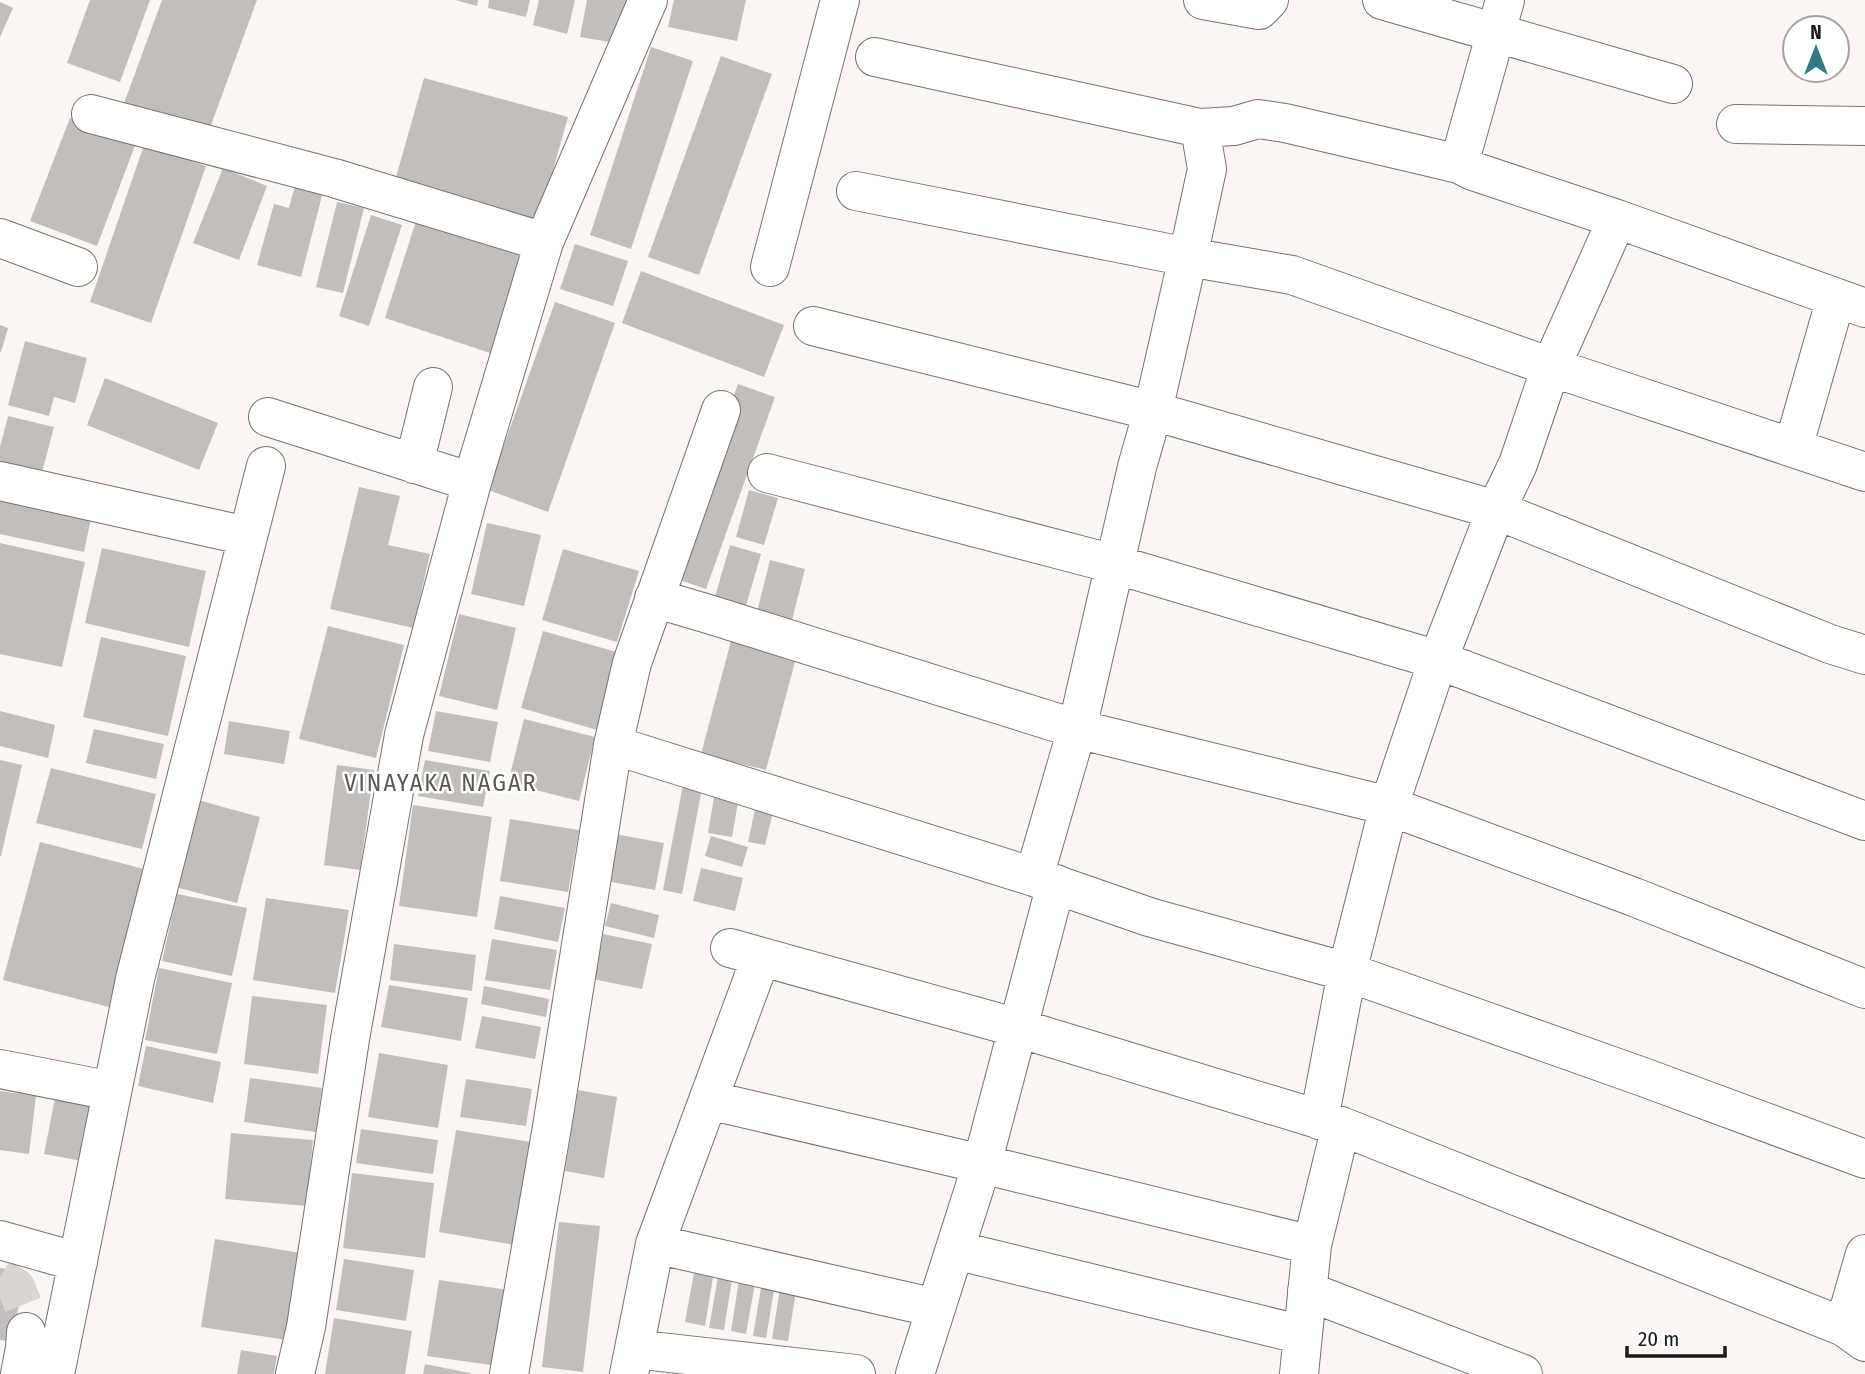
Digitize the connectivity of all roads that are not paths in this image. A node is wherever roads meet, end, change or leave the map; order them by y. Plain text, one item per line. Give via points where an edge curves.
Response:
1 (648, 0) edge
2 (840, 0) edge
3 (1203, 0) edge
4 (1269, 0) edge
5 (1382, 0) edge
6 (1500, 16) edge
7 (876, 57) dead end
8 (1673, 83) dead end
9 (91, 114) dead end
10 (1736, 124) dead end
11 (1865, 126) edge
12 (1200, 128) junction
13 (1459, 164) junction
14 (856, 191) dead end
15 (1617, 219) junction
16 (0, 238) edge
17 (544, 242) junction
18 (1188, 257) junction
19 (78, 267) dead end
20 (770, 267) dead end
21 (1851, 303) edge
22 (813, 326) dead end
23 (1551, 367) junction
24 (433, 387) dead end
25 (721, 410) dead end
26 (1153, 411) junction
27 (268, 417) dead end
28 (1793, 448) junction
29 (414, 464) junction
30 (266, 466) dead end
31 (767, 472) dead end
32 (1865, 472) edge
33 (0, 481) edge
34 (472, 482) junction
35 (1496, 510) junction
36 (247, 536) junction
37 (1114, 564) junction
38 (654, 598) junction
39 (1865, 655) edge
40 (1438, 660) junction
41 (1077, 729) junction
42 (613, 745) junction
43 (1389, 806) junction
44 (1865, 821) edge
45 (1045, 881) junction
46 (1348, 972) junction
47 (1865, 989) edge
48 (1018, 1028) junction
49 (0, 1069) edge
50 (112, 1091) junction
51 (708, 1100) junction
52 (1330, 1123) junction
53 (1865, 1158) edge
54 (982, 1164) junction
55 (0, 1240) edge
56 (655, 1244) junction
57 (1312, 1245) junction
58 (955, 1250) junction
59 (1865, 1254) edge
60 (78, 1262) junction
61 (1307, 1291) junction
62 (936, 1308) junction
63 (26, 1332) tunnel mouth
64 (1855, 1334) edge
65 (1303, 1335) junction
66 (632, 1362) edge
67 (20, 1374) edge
68 (55, 1374) edge
69 (295, 1374) edge
70 (509, 1374) edge
71 (856, 1374) edge
72 (915, 1374) edge
73 (1299, 1374) edge
74 (1523, 1374) edge

1 - 17 street
2 - 20 street
3 - 4 street via 1259,10
5 - 6 street
6 - 8 street
6 - 13 street
7 - 12 street
9 - 17 street via 334,178
10 - 11 street
12 - 13 street via 1258,119
12 - 18 street via 1208,169
13 - 15 street
14 - 18 street
15 - 21 street
15 - 23 street
16 - 19 street
17 - 34 street
18 - 23 street via 1292,275
18 - 26 street
21 - 28 street
22 - 26 street
23 - 28 street
23 - 35 street via 1518,464
24 - 29 street
25 - 38 street
26 - 35 street
26 - 37 street
27 - 29 street
28 - 32 street
29 - 34 street
30 - 36 street
31 - 37 street
33 - 36 street
34 - 69 street via 404,735
35 - 39 street
35 - 40 street
36 - 50 street via 135,979
37 - 40 street
37 - 41 street
38 - 41 street
38 - 42 street via 632,663
40 - 43 street
40 - 44 street
41 - 43 street
41 - 45 street
42 - 45 street
42 - 70 street
43 - 46 street
43 - 47 street
45 - 46 street via 1149,917
45 - 48 street
46 - 52 street
46 - 53 street
48 - 51 street via 745,952
48 - 52 street
48 - 54 street
49 - 50 street
50 - 60 street
51 - 54 street
51 - 56 street
52 - 57 street
52 - 64 street
54 - 57 street
54 - 58 street
55 - 60 street
56 - 62 street
56 - 66 street
57 - 61 street
58 - 62 street
58 - 65 street
59 - 64 street
60 - 68 street
61 - 65 street
61 - 74 street
62 - 72 street
63 - 67 street
65 - 73 street
66 - 71 street

